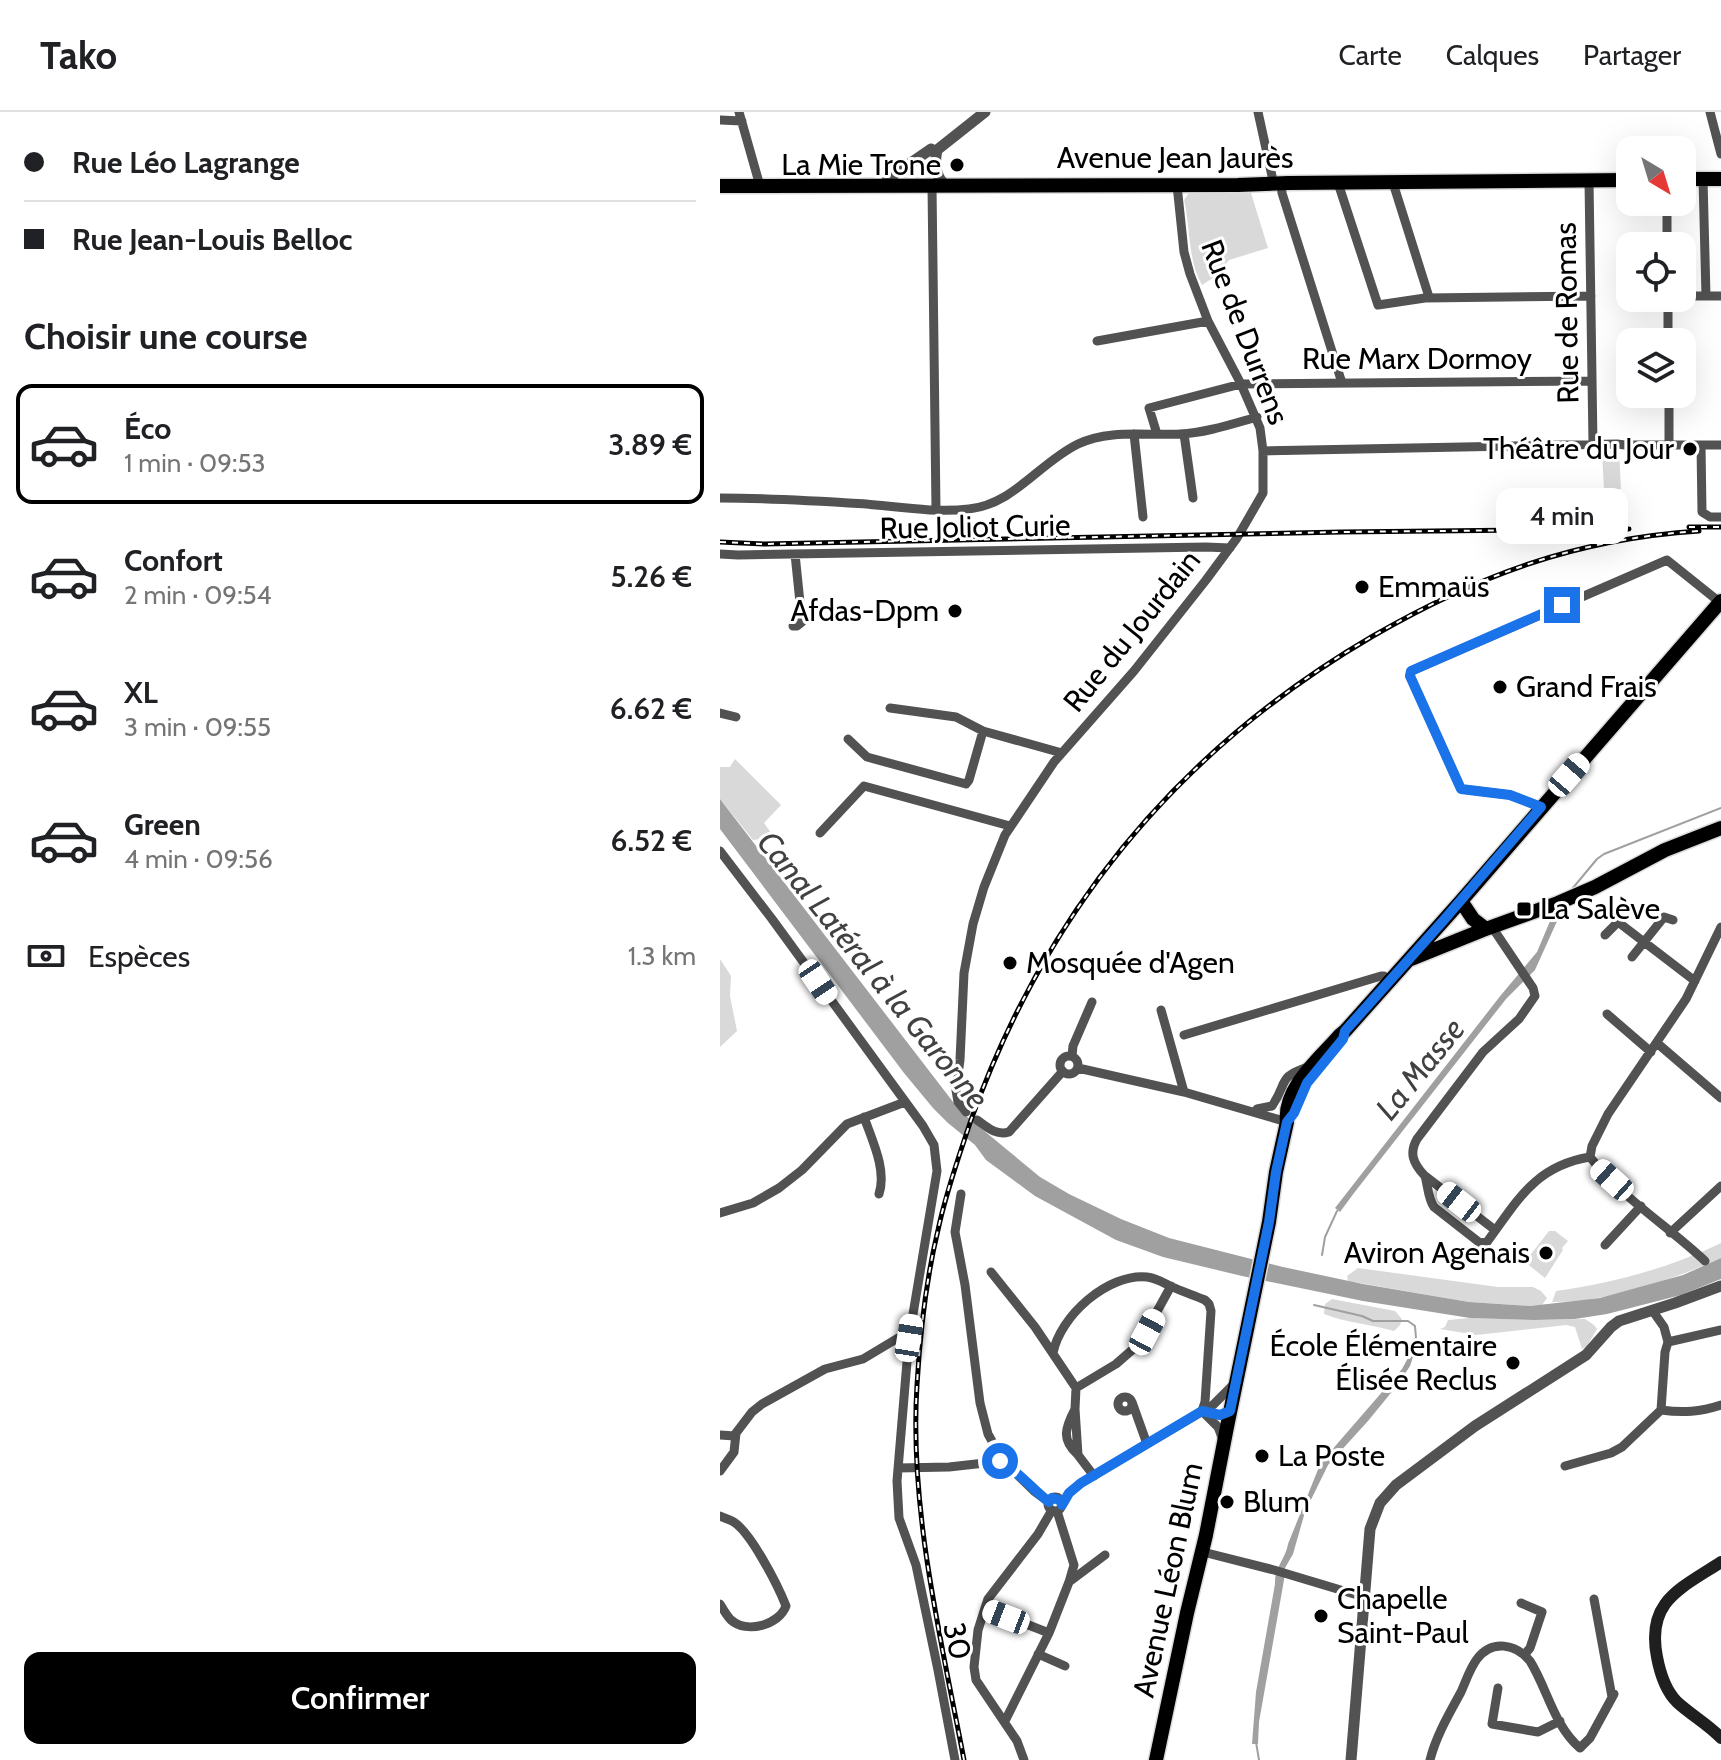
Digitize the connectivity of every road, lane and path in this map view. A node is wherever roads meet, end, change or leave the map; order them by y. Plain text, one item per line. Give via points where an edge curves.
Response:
1 (979, 112) edge
2 (985, 112) edge
3 (1258, 112) edge
4 (1710, 112) edge
5 (741, 116) edge
6 (720, 120) edge
7 (931, 149) junction
8 (1721, 154) edge
9 (1696, 179) edge
10 (1703, 179) junction
11 (1721, 179) edge
12 (1616, 180) edge
13 (1589, 181) junction
14 (1338, 183) junction
15 (1393, 183) junction
16 (1276, 184) junction
17 (884, 185) junction
18 (1177, 185) junction
19 (720, 186) edge
20 (760, 186) junction
21 (939, 186) junction
22 (1591, 296) junction
23 (1696, 296) edge
24 (1706, 296) junction
25 (1721, 296) edge
26 (1429, 297) junction
27 (1208, 321) junction
28 (1097, 341) dead end
29 (1592, 381) junction
30 (1342, 383) junction
31 (1241, 384) junction
32 (1669, 408) edge
33 (1257, 417) junction
34 (1134, 434) junction
35 (1157, 434) junction
36 (1184, 434) junction
37 (1593, 444) junction
38 (1701, 445) junction
39 (1721, 445) edge
40 (1669, 446) junction
41 (1263, 451) junction
42 (720, 498) edge
43 (1193, 498) dead end
44 (936, 510) junction
45 (1143, 517) dead end
46 (1721, 517) edge
47 (1237, 538) joint
48 (1230, 548) junction
49 (720, 554) edge
50 (795, 554) junction
51 (1720, 602) edge
52 (793, 626) dead end
53 (890, 708) dead end
54 (720, 713) edge
55 (736, 717) dead end
56 (983, 731) junction
57 (848, 739) dead end
58 (1062, 753) junction
59 (1541, 807) junction
60 (1010, 826) junction
61 (1721, 828) edge
62 (820, 833) dead end
63 (720, 851) edge
64 (1461, 901) junction
65 (1673, 920) dead end
66 (1721, 927) edge
67 (1487, 929) junction
68 (1605, 935) dead end
69 (1428, 937) junction
70 (1644, 942) junction
71 (1443, 946) junction
72 (1632, 957) dead end
73 (1407, 961) junction
74 (1389, 980) junction
75 (1695, 981) junction
76 (1092, 1002) dead end
77 (1161, 1010) dead end
78 (1607, 1014) dead end
79 (1345, 1031) junction
80 (1184, 1035) dead end
81 (1654, 1047) junction
82 (1072, 1056) junction
83 (1078, 1068) junction
84 (1063, 1071) junction
85 (1312, 1071) junction
86 (1184, 1092) junction
87 (1721, 1098) edge
88 (905, 1102) junction
89 (1249, 1110) junction
90 (966, 1112) dead end
91 (864, 1117) junction
92 (977, 1120) dead end
93 (1287, 1122) junction
94 (1590, 1157) junction
95 (1424, 1175) junction
96 (1721, 1186) edge
97 (1441, 1188) junction
98 (1430, 1193) junction
99 (879, 1194) dead end
100 (961, 1194) dead end
101 (1641, 1206) junction
102 (720, 1213) edge
103 (1495, 1230) junction
104 (1670, 1233) junction
105 (1605, 1245) dead end
106 (1705, 1261) dead end
107 (991, 1272) dead end
108 (1171, 1286) junction
109 (1721, 1286) edge
110 (1652, 1310) junction
111 (1721, 1330) edge
112 (909, 1338) junction
113 (1668, 1342) junction
114 (1053, 1353) junction
115 (1237, 1381) junction
116 (1076, 1388) junction
117 (1132, 1402) dead end
118 (1213, 1405) junction
119 (1721, 1405) edge
120 (1661, 1410) junction
121 (1203, 1411) junction
122 (1230, 1411) junction
123 (720, 1435) edge
124 (735, 1436) junction
125 (1224, 1443) junction
126 (1147, 1444) junction
127 (1003, 1461) junction
128 (1565, 1466) dead end
129 (898, 1468) junction
130 (720, 1471) edge
131 (1094, 1476) junction
132 (1055, 1505) junction
133 (721, 1517) edge
134 (720, 1529) edge
135 (1203, 1552) junction
136 (1105, 1555) dead end
137 (1721, 1562) edge
138 (1074, 1565) junction
139 (1087, 1568) junction
140 (1069, 1582) junction
141 (1364, 1597) junction
142 (1594, 1599) dead end
143 (1521, 1603) dead end
144 (720, 1604) edge
145 (985, 1608) junction
146 (1049, 1633) junction
147 (1038, 1654) junction
148 (1525, 1654) junction
149 (1065, 1666) dead end
150 (1498, 1688) dead end
151 (1005, 1721) junction
152 (1560, 1721) junction
153 (1721, 1738) edge
154 (1580, 1748) junction
155 (955, 1760) edge
156 (1024, 1760) edge
157 (1156, 1760) edge
158 (1351, 1760) edge
159 (1430, 1760) edge
160 (1581, 1760) edge

1 - 7 street
2 - 21 street via 937,150
3 - 16 street
4 - 8 street
5 - 6 street
5 - 20 street
7 - 17 street
7 - 21 street
9 - 10 main road
10 - 11 main road
10 - 24 street
12 - 13 main road, Avenue Jean Jaurès
13 - 15 main road, Avenue Jean Jaurès
13 - 22 street, Rue de Romas
14 - 15 main road, Avenue Jean Jaurès
14 - 16 main road, Avenue Jean Jaurès
14 - 26 street via 1378,305
15 - 26 street
16 - 18 main road, Avenue Jean Jaurès
16 - 30 street
17 - 20 main road, Avenue Jean Jaurès
17 - 21 main road, Avenue Jean Jaurès
18 - 21 main road, Avenue Jean Jaurès
18 - 27 street, Rue de Durrens via 1184,252
19 - 20 main road, Avenue Jean Jaurès
21 - 44 street
22 - 26 street
22 - 29 street, Rue de Romas
23 - 24 street
24 - 25 street
27 - 28 street
27 - 31 street, Rue de Durrens
29 - 30 street, Rue Marx Dormoy
29 - 37 street, Rue de Romas
30 - 31 street, Rue Marx Dormoy
31 - 33 street, Rue de Durrens
31 - 35 street, Rue Marx Dormoy via 1149,408
32 - 40 street
33 - 36 street
33 - 41 street, Rue de Durrens
34 - 35 street
34 - 44 street via 1075,445 1004,498 985,506
34 - 45 street
35 - 36 street
36 - 43 street
37 - 40 street
37 - 41 street
38 - 39 street
38 - 40 street
38 - 46 street via 1702,512
41 - 47 street, Rue de Durrens via 1263,493
42 - 44 street
47 - 48 street, Rue du Jourdain
48 - 50 street, Rue Joliot Curie
48 - 58 street, Rue du Jourdain
49 - 50 street, Rue Joliot Curie
50 - 52 street via 802,622
51 - 59 main road
51 - 59 street via 1667,560 1411,671 1461,789 1510,795
53 - 56 street via 956,717
54 - 55 street
56 - 57 street via 966,784 867,757
56 - 58 street
58 - 60 street, Rue du Jourdain
59 - 64 main road
60 - 62 street via 864,786
60 - 90 street, Rue du Jourdain via 989,871 964,973 956,1090
61 - 67 main road via 1583,892
63 - 88 street, 30
64 - 67 main road
64 - 69 main road
65 - 70 street via 1664,917
66 - 75 street
67 - 69 main road
67 - 71 main road
67 - 95 street via 1517,964 1535,996 1525,1013 1483,1052 1414,1144 1413,1160
68 - 70 street via 1618,922
69 - 71 main road
69 - 73 main road
70 - 72 street
70 - 75 street
71 - 73 main road
73 - 74 main road
74 - 79 main road
74 - 80 street via 1381,976
75 - 81 street
76 - 82 street
77 - 86 street
78 - 81 street
79 - 85 main road
79 - 85 main road
81 - 87 street
81 - 94 street via 1608,1114
82 - 83 street
82 - 84 street via 1062,1059
83 - 84 street
83 - 86 street
84 - 92 street via 1009,1132 997,1132
85 - 89 street via 1311,1066 1285,1078 1272,1106
85 - 93 main road, Avenue Léon Blum via 1295,1088
86 - 89 street
88 - 91 street
88 - 112 street, 30 via 934,1145 937,1163
89 - 93 street
91 - 99 street via 880,1164
91 - 102 street via 845,1126 779,1188
93 - 115 main road, Avenue Léon Blum
94 - 101 street
94 - 103 street via 1544,1173
95 - 97 street
95 - 98 street
96 - 104 street
97 - 98 street
97 - 103 street
98 - 103 street via 1434,1207 1480,1243
100 - 127 street via 955,1232 980,1403
101 - 104 street
101 - 105 street
104 - 106 street
107 - 114 street
108 - 114 street via 1143,1276 1102,1288 1062,1330
108 - 116 street via 1131,1352
108 - 121 street via 1205,1300 1211,1311
109 - 110 street
110 - 113 street
110 - 141 street via 1619,1321 1586,1355 1475,1426 1390,1490 1370,1529
111 - 113 street
112 - 124 street via 825,1369 773,1397 752,1412
112 - 129 street, 30
113 - 120 street
114 - 116 street
115 - 118 street
115 - 122 main road, Avenue Léon Blum
116 - 131 street via 1078,1455
117 - 126 street
118 - 121 street
118 - 122 street
119 - 120 street via 1692,1413
120 - 128 street via 1622,1447
121 - 122 street
121 - 125 street
121 - 126 street
122 - 125 main road, Avenue Léon Blum
123 - 124 street
124 - 130 street via 734,1452
125 - 135 main road, Avenue Léon Blum
126 - 131 street
127 - 129 street
127 - 132 street
129 - 155 street, 30 via 899,1513 916,1565
131 - 132 street
132 - 138 street
132 - 145 street
133 - 134 street
133 - 144 street via 743,1530 786,1606 776,1620 760,1626 740,1625
135 - 141 street
135 - 157 main road, Avenue Léon Blum
136 - 139 street
137 - 153 main road via 1669,1599 1654,1628 1667,1689
138 - 139 street
138 - 140 street
139 - 140 street
140 - 146 street
141 - 158 street
142 - 154 street via 1614,1693
143 - 148 street via 1542,1612
145 - 146 street
145 - 151 street via 975,1673
146 - 147 street
147 - 149 street
147 - 151 street
148 - 152 street
148 - 159 street via 1499,1646 1479,1657
150 - 152 street via 1492,1724 1538,1732
151 - 156 street
152 - 154 street
154 - 160 street

